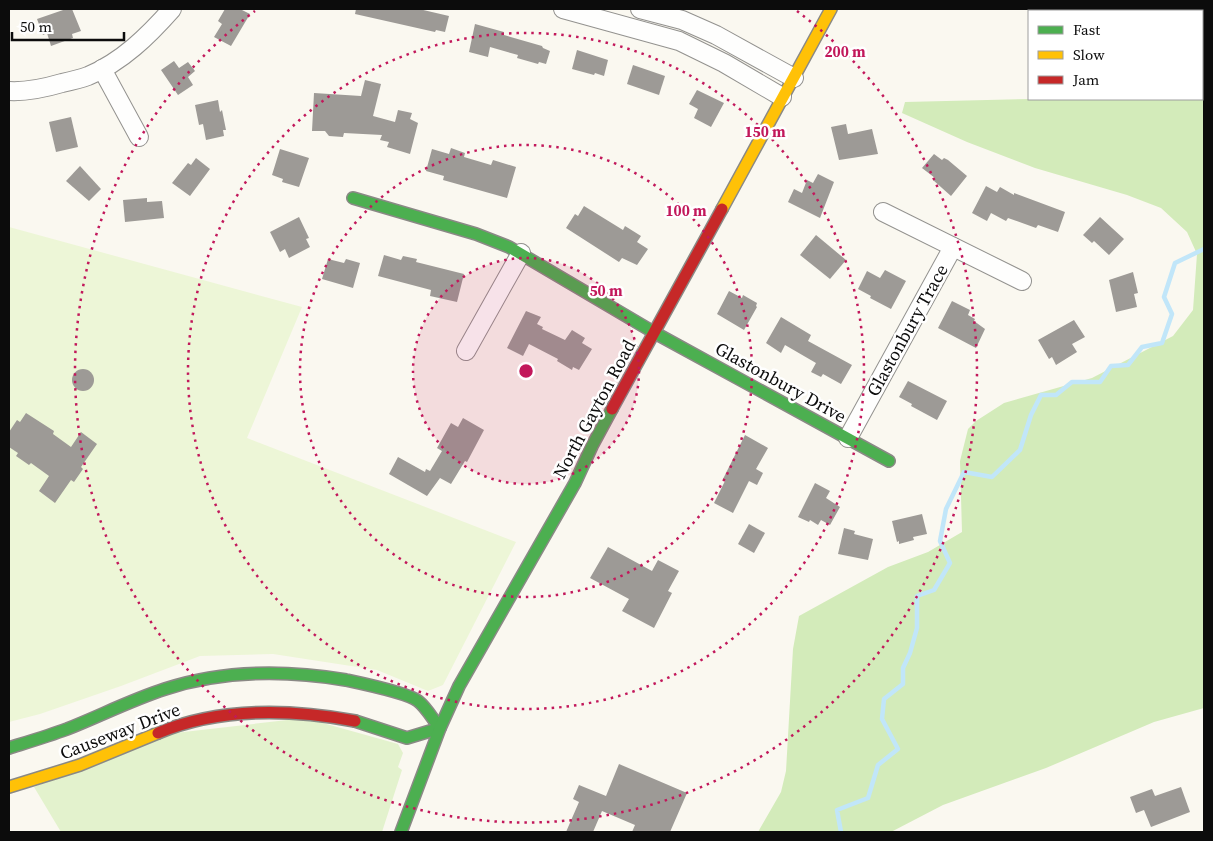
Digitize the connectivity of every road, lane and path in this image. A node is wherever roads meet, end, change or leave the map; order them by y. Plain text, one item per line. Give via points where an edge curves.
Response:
1 (172, 9) edge
2 (563, 9) edge
3 (640, 9) edge
4 (832, 9) edge
5 (102, 68) junction
6 (794, 78) junction
7 (9, 91) edge
8 (782, 97) junction
9 (139, 137) dead end
10 (353, 198) dead end
11 (883, 212) dead end
12 (953, 247) junction
13 (521, 253) junction
14 (1022, 281) dead end
15 (655, 333) junction
16 (466, 351) dead end
17 (848, 438) junction
18 (889, 461) dead end
19 (440, 728) junction
20 (9, 748) edge
21 (9, 787) edge
22 (401, 832) edge

1 - 5 street via 150,34
2 - 8 street via 679,41
3 - 6 street via 682,20 716,35
4 - 6 street, North Gayton Road
5 - 7 street via 88,76 53,86
5 - 9 street
6 - 8 street, North Gayton Road
8 - 15 street, North Gayton Road
10 - 13 street, Glastonbury Drive via 476,234
11 - 12 street
12 - 14 street
12 - 17 street, Glastonbury Trace
13 - 15 street, Glastonbury Drive
13 - 16 street
15 - 17 street, Glastonbury Drive
15 - 19 street, North Gayton Road via 574,485 459,686
17 - 18 street, Glastonbury Drive
19 - 20 street, Causeway Drive via 418,701 381,688 322,676 240,674 167,688
19 - 21 street, Causeway Drive via 407,738 355,721 322,715 238,713 166,729 80,765
19 - 22 street, North Gayton Road

